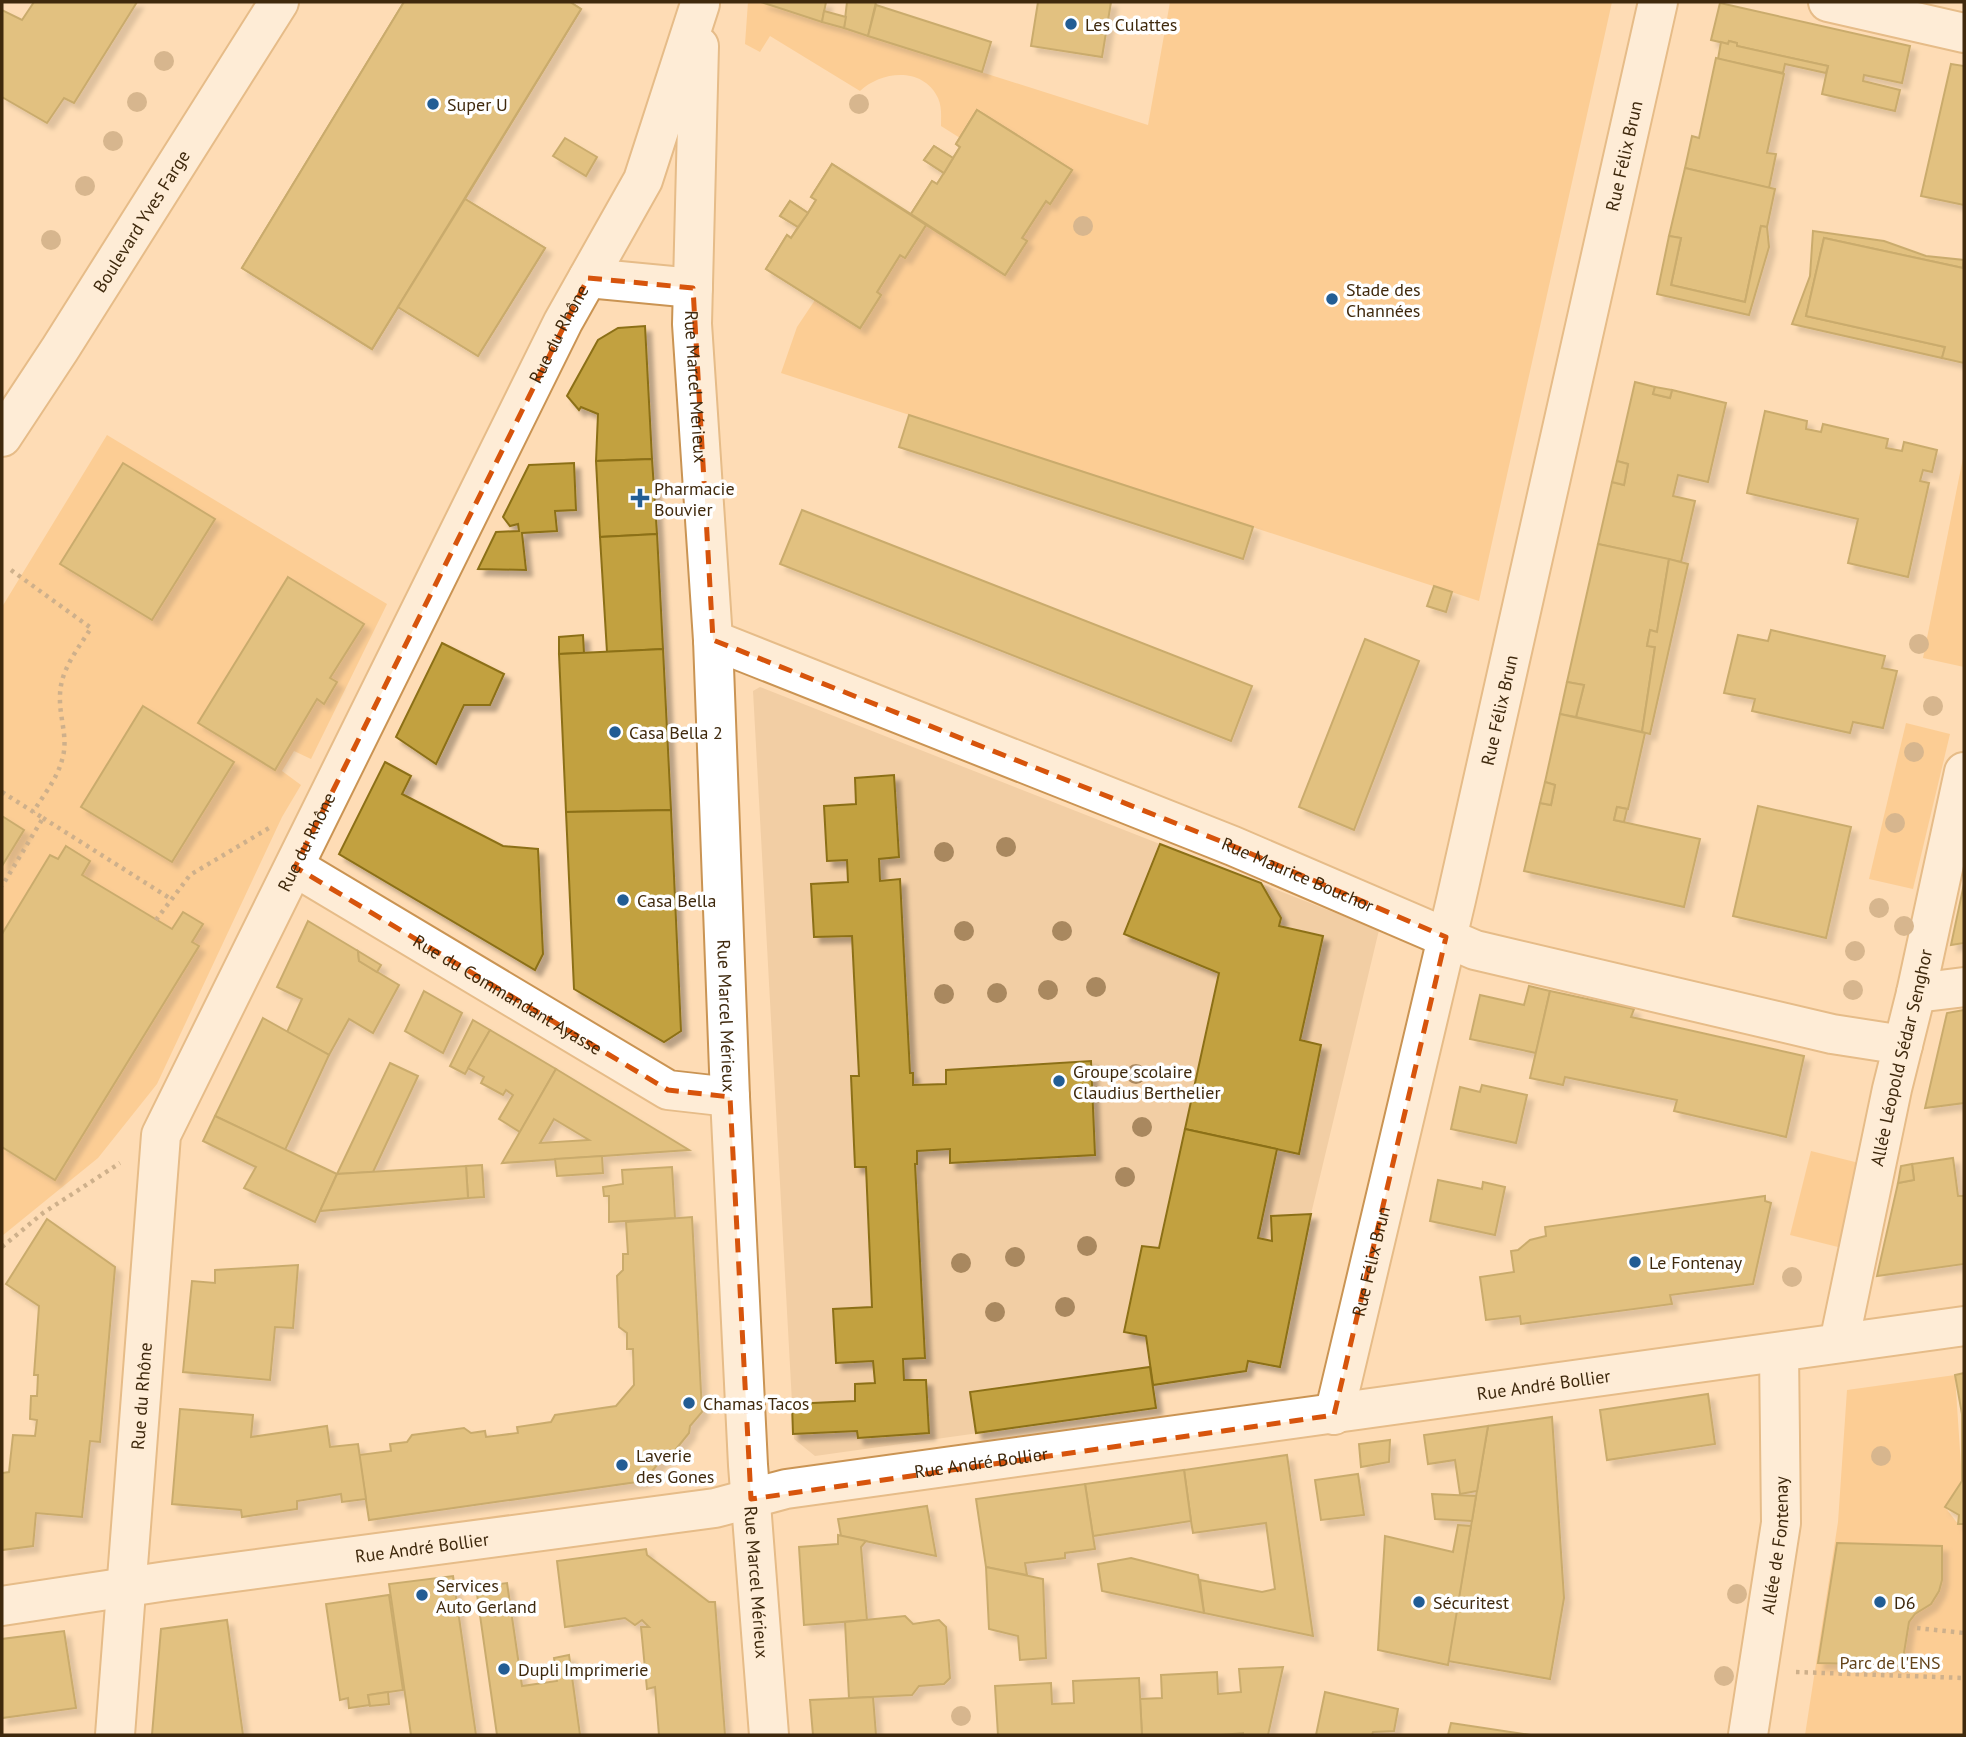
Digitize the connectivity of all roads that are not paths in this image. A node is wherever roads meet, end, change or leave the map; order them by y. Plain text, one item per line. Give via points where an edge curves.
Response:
1 (279, 2) edge
2 (1658, 2) edge
3 (1828, 2) edge
4 (700, 3) edge
5 (1964, 33) edge
6 (588, 278) junction
7 (693, 288) junction
8 (2, 437) edge
9 (713, 640) junction
10 (1964, 772) edge
11 (295, 867) junction
12 (1446, 937) junction
13 (1964, 987) edge
14 (1916, 993) junction
15 (1903, 1045) junction
16 (730, 1097) junction
17 (1964, 1326) edge
18 (1839, 1343) junction
19 (1779, 1352) junction
20 (1334, 1415) junction
21 (751, 1499) junction
22 (127, 1587) junction
23 (2, 1606) edge
24 (115, 1735) edge
25 (769, 1735) edge
26 (1748, 1735) edge

1 - 8 street, Boulevard Yves Farge
2 - 12 street, Rue Félix Brun
3 - 5 street
4 - 6 street, Rue du Rhône via 643,180
4 - 7 street, Rue Marcel Mérieux
6 - 7 street
6 - 11 street, Rue du Rhône
7 - 9 street, Rue Marcel Mérieux
9 - 12 street, Rue Maurice Bouchor via 1233,846
9 - 16 street, Rue Marcel Mérieux
10 - 14 street, Allée Léopold Sédar Senghor
11 - 16 street, Rue du Commandant Ayasse via 668,1090
11 - 22 street, Rue du Rhône via 162,1135
12 - 15 street, Rue Maurice Bouchor via 1485,952 1648,991 1832,1034
12 - 20 street, Rue Félix Brun
13 - 14 street
14 - 15 street, Allée Léopold Sédar Senghor
15 - 18 street, Allée Léopold Sédar Senghor
16 - 21 street, Rue Marcel Mérieux
17 - 18 street, Rue André Bollier
18 - 19 street, Rue André Bollier
19 - 20 street, Rue André Bollier
19 - 26 street, Allée de Fontenay via 1781,1523
20 - 21 street, Rue André Bollier via 786,1489
21 - 22 street, Rue André Bollier via 715,1508
21 - 25 street, Rue Marcel Mérieux
22 - 23 street, Rue André Bollier
22 - 24 street, Rue du Rhône

